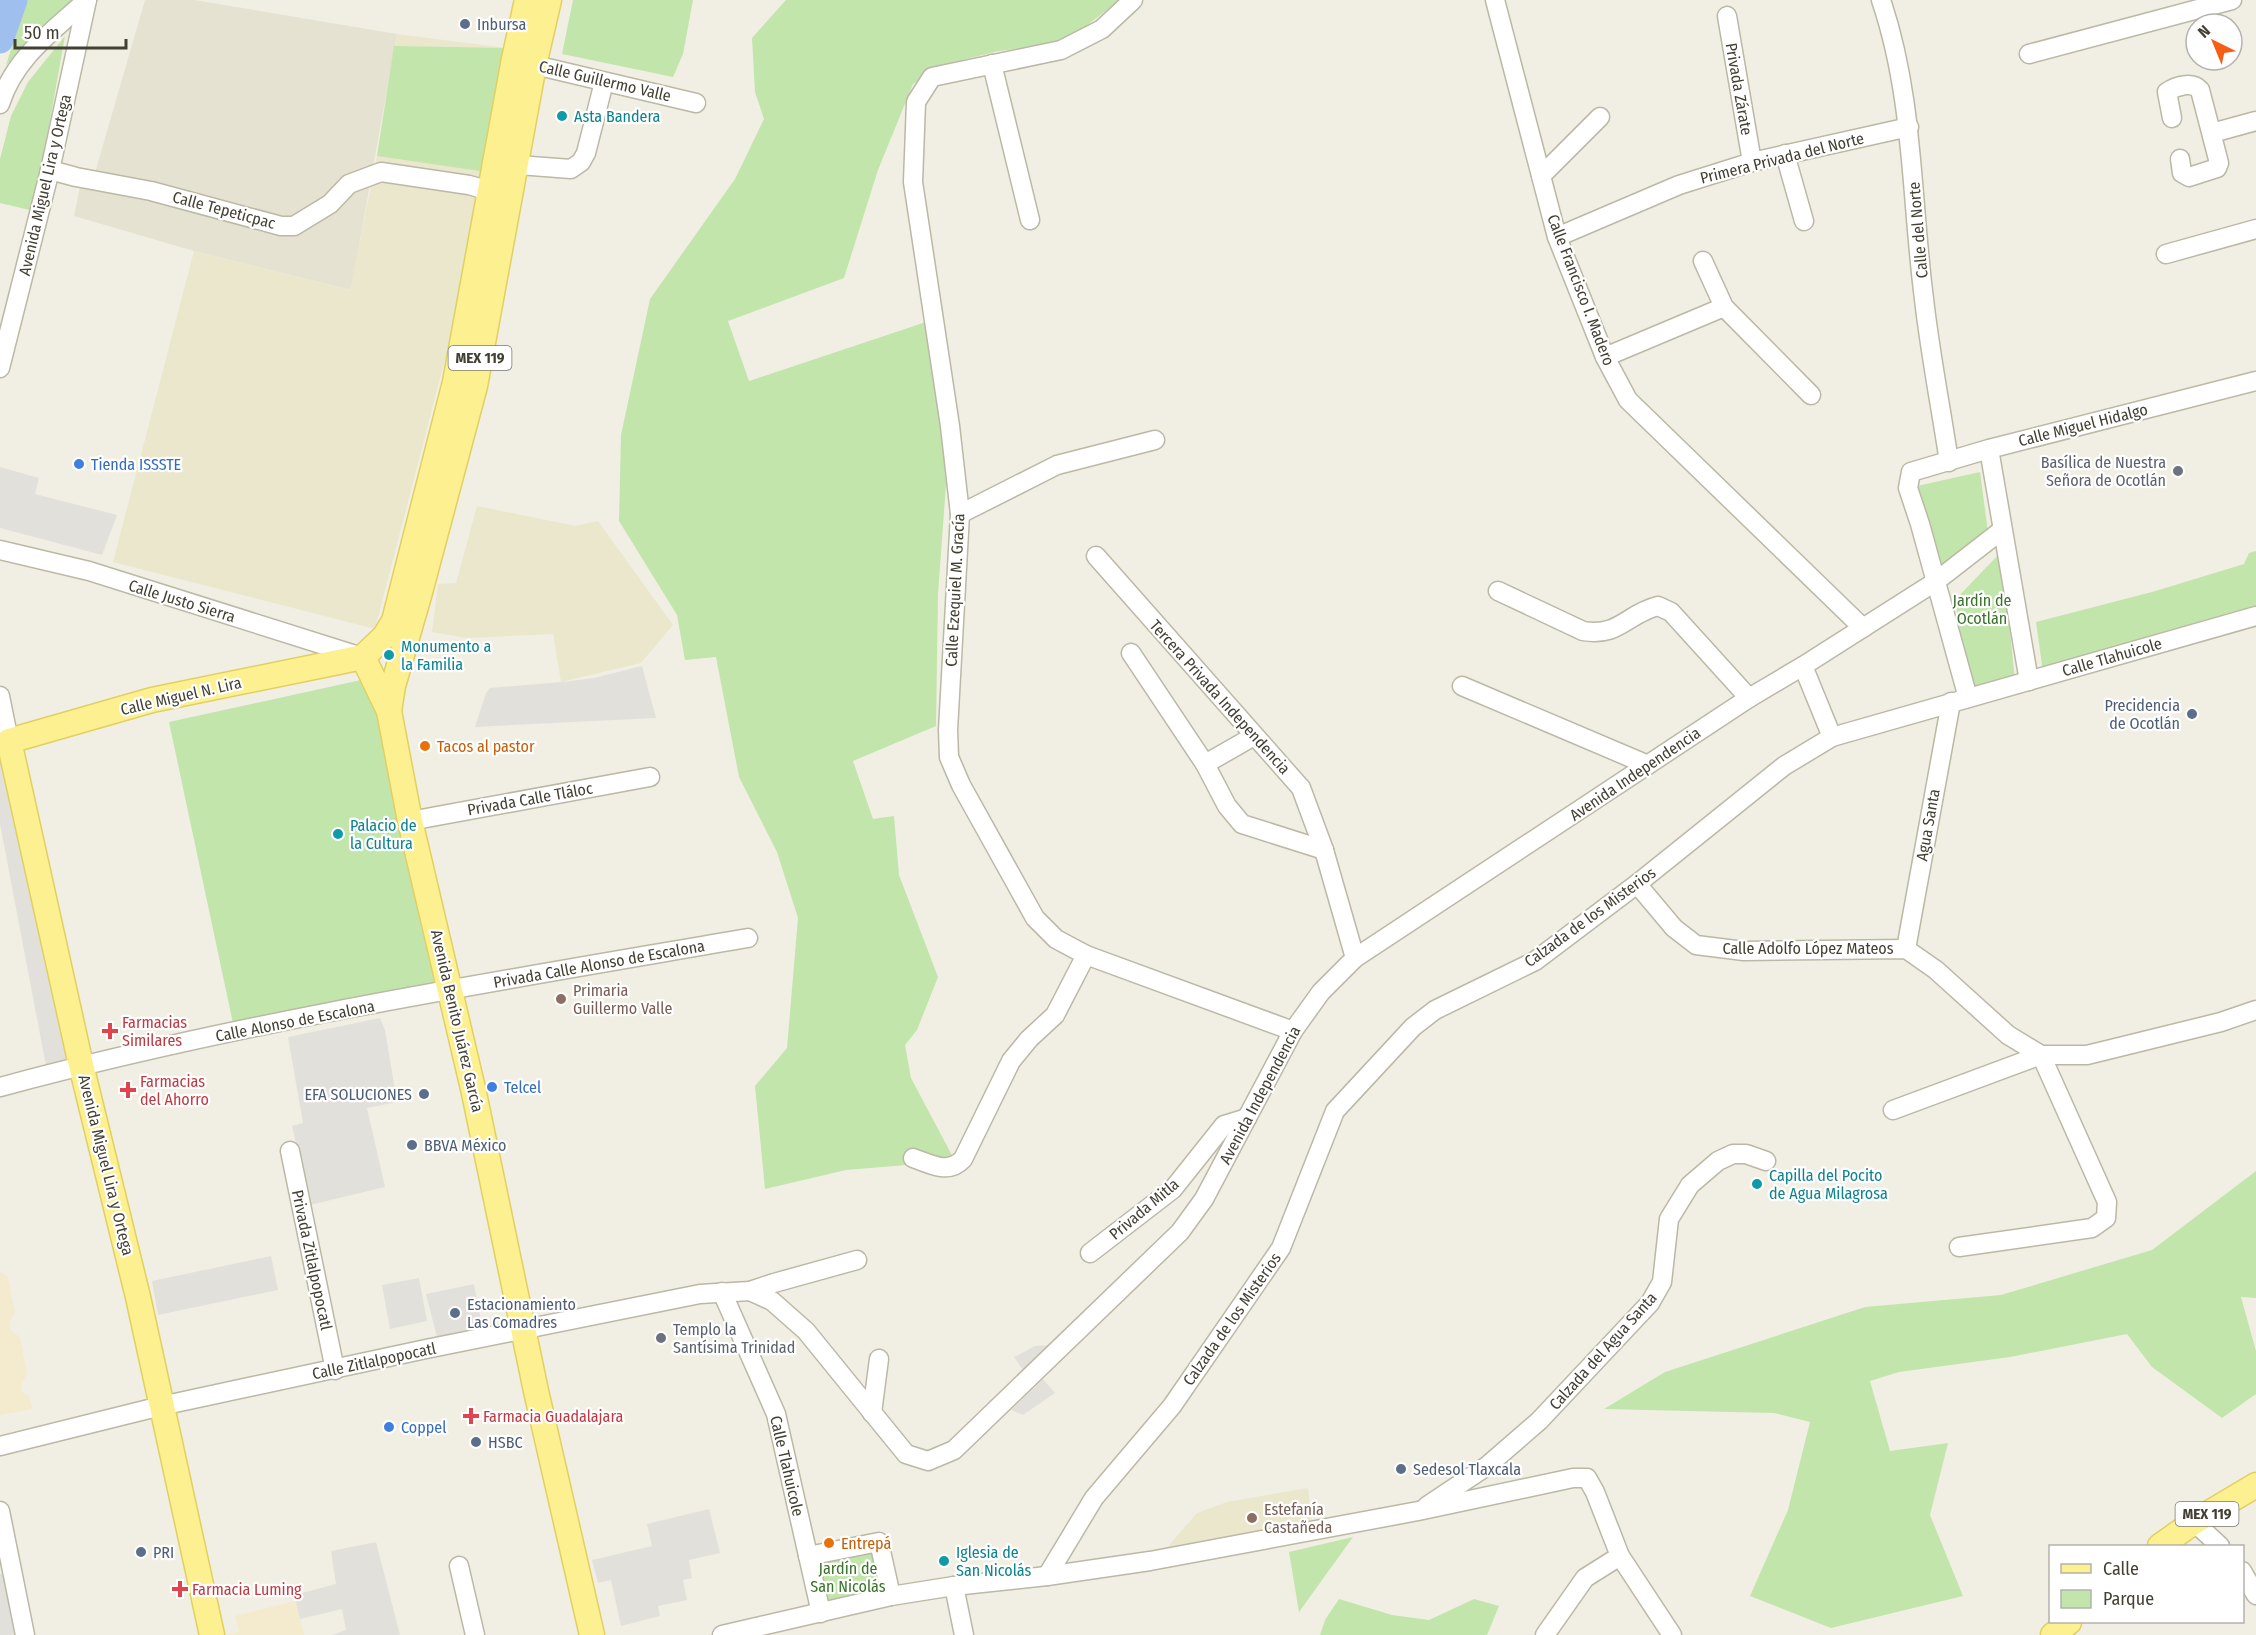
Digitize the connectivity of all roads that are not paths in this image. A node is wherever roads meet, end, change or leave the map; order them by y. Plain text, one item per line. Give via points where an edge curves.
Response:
1 (87, 0) edge
2 (527, 0) edge
3 (549, 0) edge
4 (1132, 0) edge
5 (1495, 0) edge
6 (1881, 0) edge
7 (2232, 0) edge
8 (1727, 16) dead end
9 (2029, 54) dead end
10 (524, 62) junction
11 (992, 64) junction
12 (604, 82) junction
13 (696, 103) dead end
14 (0, 104) edge
15 (1600, 117) dead end
16 (2172, 118) dead end
17 (2256, 121) edge
18 (1909, 127) junction
19 (2212, 133) junction
20 (1785, 154) junction
21 (2180, 159) dead end
22 (1752, 162) junction
23 (505, 164) junction
24 (50, 170) junction
25 (1541, 176) junction
26 (490, 190) junction
27 (1030, 220) dead end
28 (1804, 221) dead end
29 (2256, 229) edge
30 (1557, 237) junction
31 (2166, 254) dead end
32 (1703, 261) dead end
33 (1724, 307) junction
34 (1605, 357) junction
35 (0, 368) edge
36 (2256, 381) edge
37 (465, 384) junction
38 (1811, 395) dead end
39 (1155, 440) dead end
40 (1989, 449) junction
41 (1949, 462) junction
42 (960, 514) junction
43 (2002, 530) junction
44 (0, 550) edge
45 (1096, 556) dead end
46 (1935, 582) junction
47 (1498, 591) dead end
48 (2256, 616) edge
49 (1863, 628) junction
50 (1131, 653) dead end
51 (363, 657) junction
52 (1803, 666) junction
53 (2029, 681) junction
54 (1462, 686) dead end
55 (0, 696) edge
56 (1749, 698) junction
57 (1959, 700) junction
58 (389, 711) junction
59 (1254, 736) junction
60 (1832, 737) junction
61 (4, 741) edge
62 (1205, 764) junction
63 (1648, 765) junction
64 (650, 777) dead end
65 (410, 821) junction
66 (1324, 850) junction
67 (1637, 884) junction
68 (748, 938) dead end
69 (1906, 949) junction
70 (1086, 955) junction
71 (1355, 958) junction
72 (450, 989) junction
73 (2256, 1010) edge
74 (1293, 1030) junction
75 (2041, 1055) junction
76 (81, 1065) junction
77 (0, 1087) edge
78 (1893, 1110) dead end
79 (1247, 1118) junction
80 (290, 1150) dead end
81 (913, 1158) dead end
82 (1766, 1161) dead end
83 (1959, 1247) dead end
84 (1090, 1253) dead end
85 (857, 1260) dead end
86 (750, 1291) junction
87 (722, 1292) junction
88 (523, 1330) junction
89 (879, 1359) dead end
90 (334, 1370) junction
91 (161, 1406) junction
92 (872, 1413) junction
93 (0, 1446) edge
94 (2256, 1485) edge
95 (0, 1511) edge
96 (1418, 1511) junction
97 (2194, 1522) junction
98 (2161, 1545) edge
99 (2219, 1545) edge
100 (808, 1556) junction
101 (1620, 1556) junction
102 (459, 1566) dead end
103 (2244, 1575) edge
104 (1047, 1576) junction
105 (954, 1586) junction
106 (2256, 1595) edge
107 (891, 1596) junction
108 (821, 1613) junction
109 (2068, 1623) edge
110 (25, 1635) edge
111 (212, 1635) edge
112 (475, 1635) edge
113 (592, 1635) edge
114 (722, 1635) edge
115 (964, 1635) edge
116 (1545, 1635) edge
117 (1672, 1635) edge
118 (2053, 1635) edge

1 - 14 street via 34,47 5,87
1 - 24 street, Avenida Miguel Lira y Ortega
2 - 10 main road, MEX 119
3 - 10 main road, MEX 119
4 - 11 street, Calle Ezequiel M. Gracía via 1102,29 1061,50
5 - 25 street, Calle Francisco I. Madero
6 - 18 street, Calle del Norte
7 - 9 street
8 - 22 street, Privada Zárate
10 - 12 street, Calle Guillermo Valle
10 - 23 main road, MEX 119
11 - 27 street
11 - 42 street, Calle Ezequiel M. Gracía via 932,77 916,102 913,182
12 - 13 street, Calle Guillermo Valle
12 - 23 street via 581,162 571,169
15 - 25 street
16 - 19 street via 2167,92 2191,84 2200,90
17 - 19 street
18 - 20 street, Primera Privada del Norte
18 - 41 street, Calle del Norte via 1923,298
19 - 21 street via 2217,168 2185,177
20 - 22 street, Primera Privada del Norte
20 - 28 street
22 - 30 street, Primera Privada del Norte via 1679,185
23 - 26 main road, MEX 119
23 - 37 main road, MEX 119
24 - 26 street, Calle Tepeticpac via 151,191 280,226 294,226 330,204 349,184 381,172
24 - 35 street, Avenida Miguel Lira y Ortega
25 - 30 street, Calle Francisco I. Madero
26 - 37 main road, MEX 119
29 - 31 street
30 - 34 street, Calle Francisco I. Madero
32 - 33 street
33 - 34 street
33 - 38 street
34 - 49 street, Calle Francisco I. Madero via 1628,400
36 - 40 street, Calle Miguel Hidalgo
37 - 51 main road, MEX 119 via 394,621
37 - 58 main road, MEX 119 via 419,596
39 - 42 street via 1057,465
40 - 41 street, Calle Miguel Hidalgo
40 - 43 street
41 - 46 street, Calle Miguel Hidalgo via 1911,472 1908,488
42 - 70 street, Calle Ezequiel M. Gracía via 948,730 950,757 961,785 1035,918 1056,939
43 - 46 street, Avenida Independencia
43 - 53 street
44 - 51 street, Calle Justo Sierra via 89,571
45 - 59 street, Tercera Privada Independencia
46 - 49 street, Avenida Independencia
46 - 57 street
47 - 56 street via 1583,631 1598,634 1658,606 1671,612
48 - 53 street, Calle Tlahuicole
49 - 52 street, Avenida Independencia
50 - 62 street
51 - 58 main road, Avenida Benito Juárez García / MEX 119
51 - 61 main road, Calle Miguel N. Lira via 152,700
52 - 56 street, Avenida Independencia
52 - 60 street
53 - 57 street, Calle Tlahuicole
54 - 63 street
55 - 61 street, Avenida Miguel Lira y Ortega
56 - 63 street, Avenida Independencia
57 - 60 street, Calzada de los Misterios
57 - 69 street, Agua Santa
58 - 65 main road, Avenida Benito Juárez García / MEX 119
59 - 62 street
59 - 66 street, Tercera Privada Independencia via 1300,788
60 - 67 street, Calzada de los Misterios via 1784,766
61 - 76 main road, Avenida Miguel Lira y Ortega
62 - 66 street via 1227,806 1242,824
63 - 71 street, Avenida Independencia
64 - 65 street, Privada Calle Tláloc
65 - 72 main road, Avenida Benito Juárez García / MEX 119
66 - 71 street, Tercera Privada Independencia
67 - 69 street, Calle Adolfo López Mateos via 1674,928 1696,945 1744,951
67 - 104 street, Calzada de los Misterios via 1536,961 1435,1010 1413,1027 1335,1111 1281,1248 1172,1406 1094,1498
68 - 72 street, Privada Calle Alonso de Escalona
69 - 75 street, Calle Adolfo López Mateos via 1936,970 2008,1035
70 - 74 street, Calle Ezequiel M. Gracía
70 - 81 street via 1054,1015 1011,1061 963,1159 947,1169
71 - 74 street, Avenida Independencia via 1321,992
72 - 76 street, Calle Alonso de Escalona
72 - 88 main road, Avenida Benito Juárez García / MEX 119
73 - 75 street via 2087,1055
74 - 79 street, Avenida Independencia
75 - 78 street
75 - 83 street via 2107,1202 2106,1218 2092,1228
76 - 77 street, Calle Alonso de Escalona
76 - 91 main road, Avenida Miguel Lira y Ortega
79 - 84 street, Privada Mitla via 1224,1125 1173,1190
79 - 92 street, Avenida Independencia via 1204,1200 1180,1232 954,1450 928,1461 906,1454
80 - 90 street, Privada Zitlalpopocatl
82 - 96 street, Calzada del Agua Santa via 1733,1154 1718,1161 1690,1185 1669,1219 1662,1282 1650,1302 1539,1421 1487,1466
85 - 86 street
86 - 87 street, Calle Zitlalpopocatl
86 - 92 street, Avenida Independencia via 772,1301 806,1331
87 - 88 street, Calle Zitlalpopocatl
87 - 100 street, Calle Tlahuicole via 776,1414
88 - 90 street, Calle Zitlalpopocatl
88 - 113 main road, Avenida Benito Juárez García / MEX 119
89 - 92 street
90 - 91 street, Calle Zitlalpopocatl
91 - 93 street, Calle Zitlalpopocatl
91 - 111 main road, Avenida Miguel Lira y Ortega
94 - 97 main road, MEX 119
95 - 110 street
96 - 101 street via 1587,1478
96 - 104 street via 1150,1561
97 - 98 main road, MEX 119
97 - 99 street
100 - 107 street via 879,1542
100 - 108 street, Calle Tlahuicole
101 - 116 street via 1585,1578
101 - 117 street
102 - 112 street
103 - 106 street
104 - 105 street
105 - 107 street
105 - 115 street
107 - 108 street
108 - 114 street
109 - 118 main road

